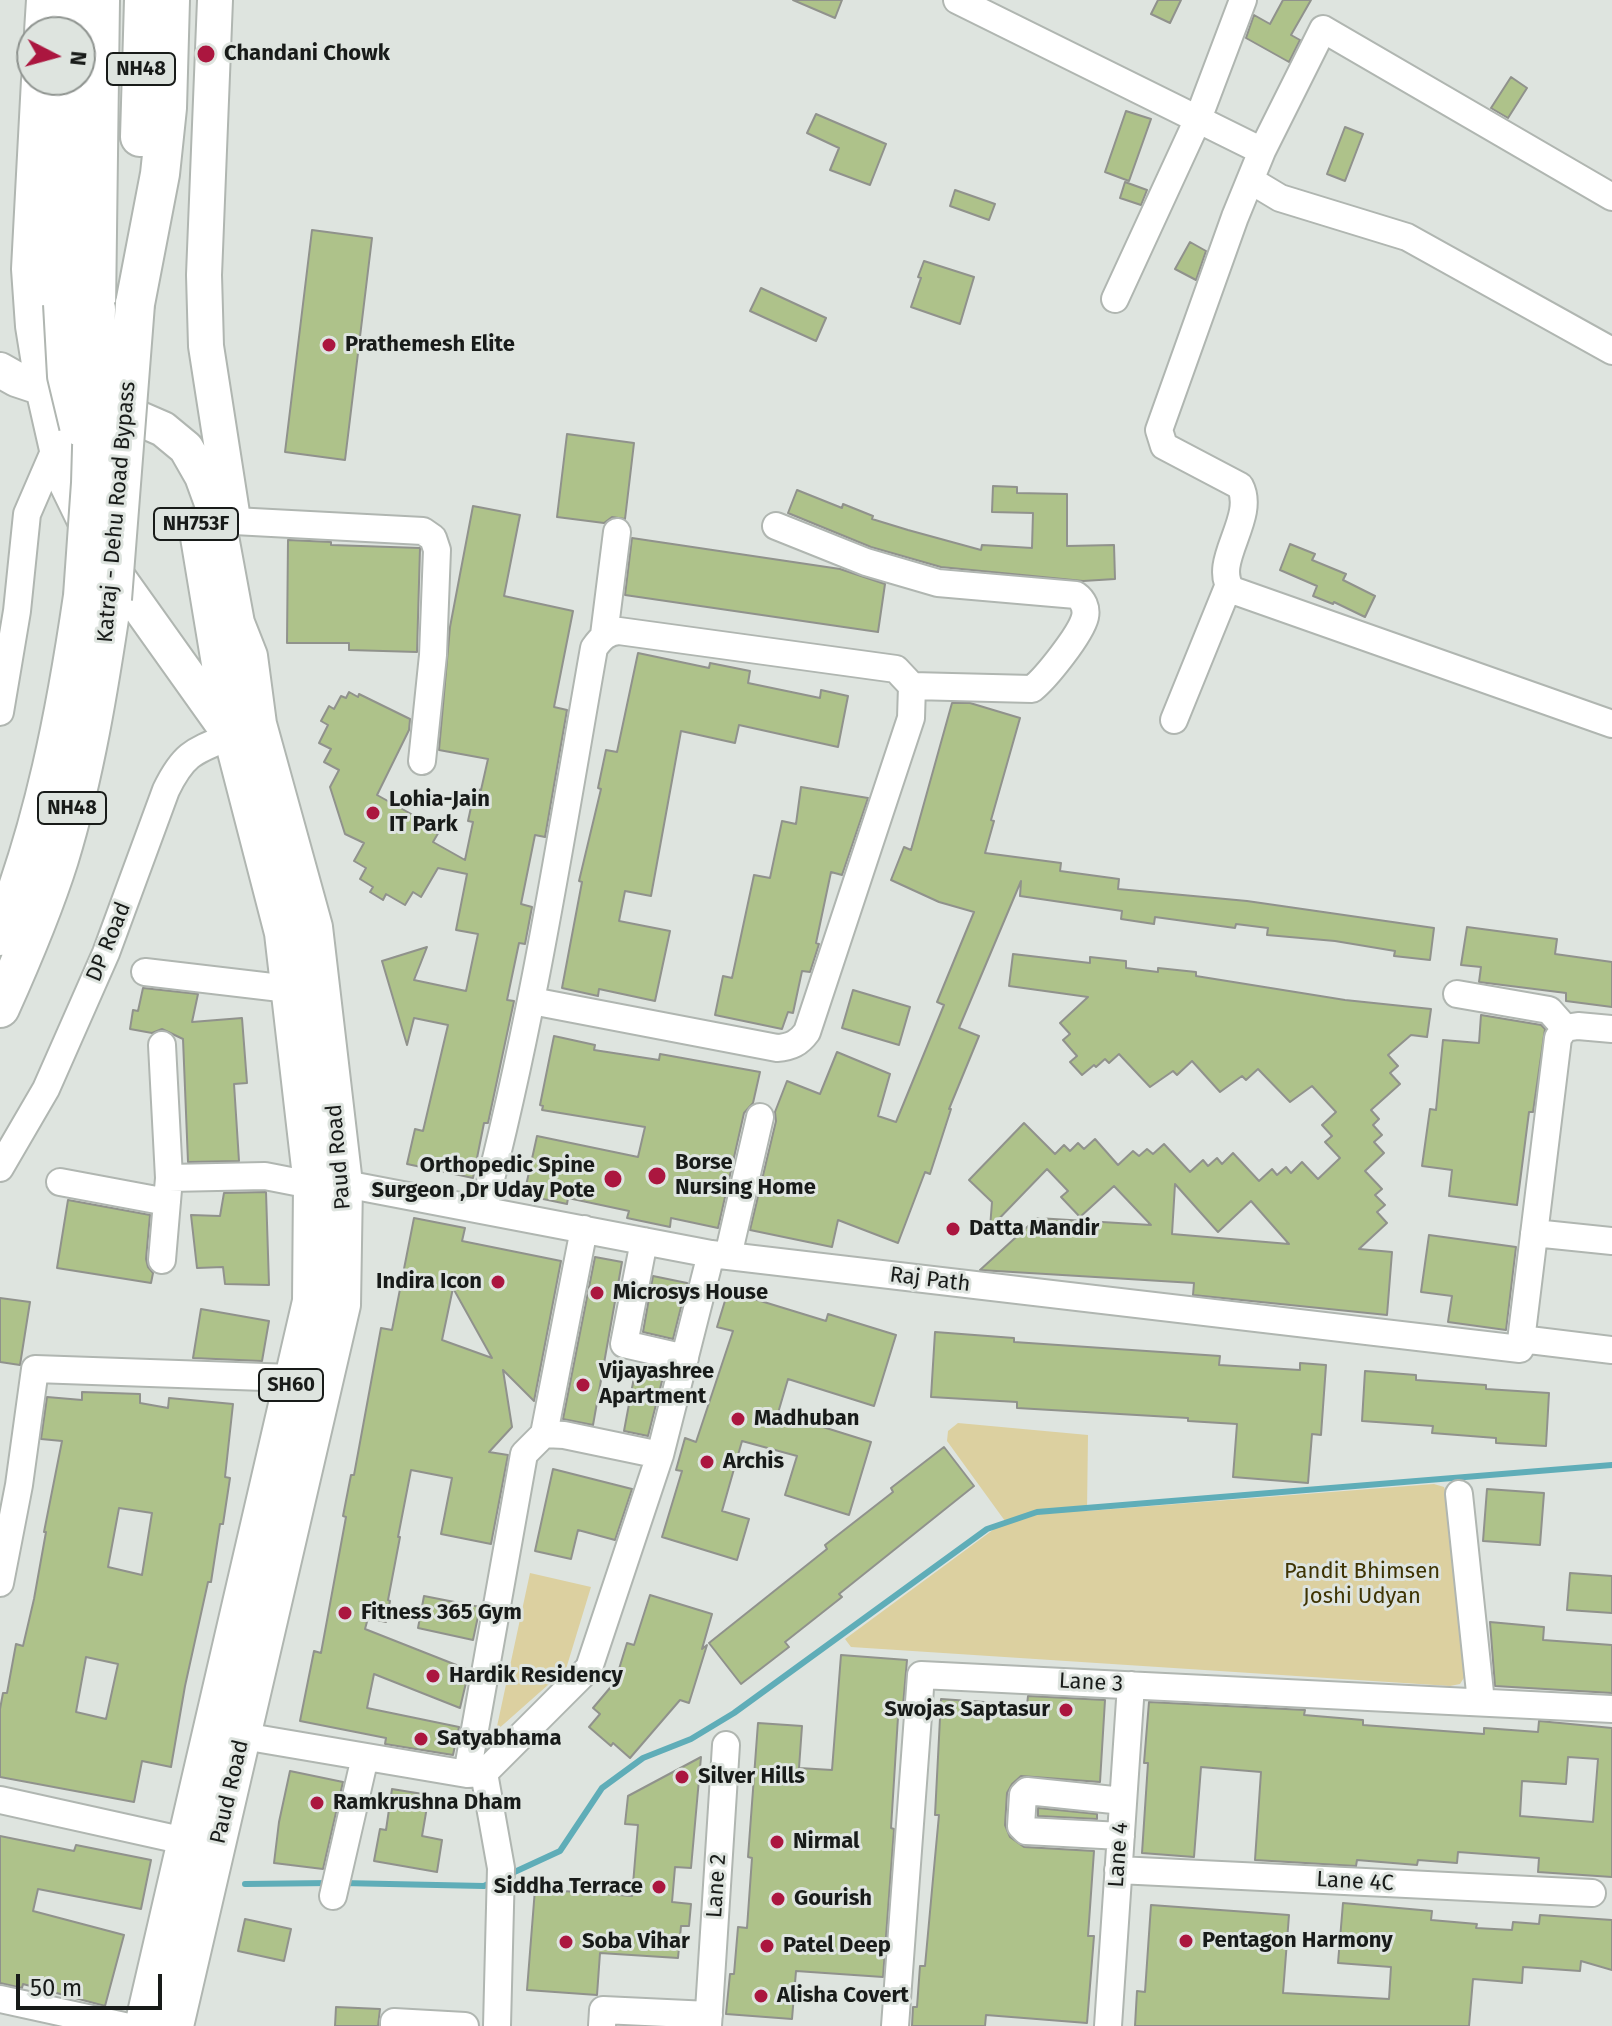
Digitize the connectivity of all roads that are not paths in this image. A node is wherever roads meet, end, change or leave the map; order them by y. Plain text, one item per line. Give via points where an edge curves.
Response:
1 (100, 0) edge
2 (144, 0) edge
3 (170, 0) edge
4 (215, 0) edge
5 (957, 0) edge
6 (1243, 0) edge
7 (38, 96) edge
8 (68, 96) edge
9 (1198, 119) junction
10 (1262, 151) junction
11 (1250, 180) junction
12 (1612, 197) edge
13 (1115, 299) dead end
14 (135, 304) junction
15 (80, 307) junction
16 (1612, 351) edge
17 (0, 370) edge
18 (43, 388) junction
19 (56, 447) junction
20 (234, 521) junction
21 (776, 526) dead end
22 (617, 532) dead end
23 (1228, 587) junction
24 (97, 597) junction
25 (604, 635) junction
26 (250, 656) junction
27 (912, 686) junction
28 (0, 712) edge
29 (1174, 720) dead end
30 (1612, 724) edge
31 (231, 736) junction
32 (422, 761) dead end
33 (0, 936) edge
34 (145, 972) dead end
35 (289, 989) junction
36 (1457, 994) dead end
37 (532, 1001) junction
38 (0, 1008) edge
39 (1565, 1028) junction
40 (1612, 1029) edge
41 (162, 1045) dead end
42 (760, 1117) dead end
43 (0, 1168) edge
44 (60, 1182) dead end
45 (345, 1184) junction
46 (311, 1185) junction
47 (168, 1190) junction
48 (483, 1210) junction
49 (584, 1229) junction
50 (1534, 1233) junction
51 (644, 1241) junction
52 (1612, 1241) edge
53 (720, 1255) junction
54 (162, 1260) dead end
55 (1520, 1344) junction
56 (1612, 1350) edge
57 (685, 1358) junction
58 (293, 1378) junction
59 (544, 1434) junction
60 (660, 1455) junction
61 (1459, 1494) dead end
62 (0, 1583) edge
63 (1131, 1685) junction
64 (237, 1689) junction
65 (1481, 1702) junction
66 (1612, 1709) edge
67 (243, 1736) junction
68 (726, 1745) dead end
69 (365, 1757) junction
70 (475, 1773) junction
71 (0, 1800) edge
72 (1114, 1800) junction
73 (1111, 1836) junction
74 (201, 1844) junction
75 (1118, 1870) junction
76 (1592, 1893) dead end
77 (333, 1896) dead end
78 (0, 1999) edge
79 (714, 2023) edge
80 (124, 2026) edge
81 (142, 2026) edge
82 (176, 2026) edge
83 (394, 2026) edge
84 (465, 2026) edge
85 (497, 2026) edge
86 (602, 2026) edge
87 (895, 2026) edge
88 (1108, 2026) edge

1 - 15 highway, Katraj - Dehu Road Bypass / NH48
2 - 14 highway, Katraj - Dehu Road Bypass / NH48
3 - 14 highway via 160,174
4 - 20 main road via 204,262 206,346
5 - 9 street
6 - 9 street
7 - 18 main road via 29,269
8 - 15 highway
9 - 10 street
9 - 13 street
10 - 11 street
10 - 12 street via 1323,29
11 - 16 street via 1280,198 1407,237
11 - 23 street via 1159,430 1164,446 1240,486 1243,512 1226,569
14 - 24 highway, Katraj - Dehu Road Bypass / NH48, bridge
15 - 24 highway, Katraj - Dehu Road Bypass / NH48, bridge
17 - 18 main road, Paud Road / NH753F
18 - 19 main road, Paud Road
18 - 26 main road, Paud Road / NH753F via 73,390 163,429 186,448 218,520 237,623
18 - 31 main road, Paud Road / NH753F via 66,408 151,447 181,482 196,524
19 - 28 street via 27,514
19 - 31 main road, Paud Road via 63,476 100,552
20 - 26 main road
20 - 32 street via 423,531 433,538 433,655
21 - 27 street via 866,562 938,583 1076,595 1085,606 1077,633 1032,689
22 - 25 street
23 - 29 street
23 - 30 street
24 - 33 highway, Katraj - Dehu Road Bypass / NH48 via 71,673 31,850
24 - 38 highway, Katraj - Dehu Road Bypass / NH48 via 82,772 59,859
25 - 27 street via 619,631 896,669
25 - 37 street via 594,648
26 - 45 main road, Paud Road / SH60 via 259,724 315,927
27 - 37 street via 911,718 802,1039 777,1048
31 - 35 main road, Paud Road / SH60 via 282,933
31 - 43 street, DP Road via 198,749 178,766 106,953 46,1089
34 - 35 street
35 - 46 main road, Paud Road / SH60
36 - 39 street via 1549,1010
37 - 48 street
39 - 40 street
39 - 50 street via 1558,1038
41 - 47 street
42 - 53 street
44 - 47 street
45 - 46 main road
45 - 48 street, Raj Path
45 - 64 main road, Paud Road / SH60 via 343,1305
46 - 47 street via 265,1176
46 - 58 main road, Paud Road / SH60 via 310,1301
47 - 54 street
48 - 49 street, Raj Path
49 - 51 street, Raj Path
49 - 59 street
50 - 52 street
50 - 55 street
51 - 53 street, Raj Path
51 - 57 street via 624,1344
53 - 55 street, Raj Path
53 - 57 street
55 - 56 street, Raj Path
57 - 60 street
58 - 62 street via 35,1369
58 - 64 main road, Paud Road / SH60
59 - 60 street
59 - 70 street via 524,1454
60 - 70 street via 589,1668
61 - 65 street
63 - 65 street, Lane 3
63 - 72 street, Lane 4
63 - 87 street, Lane 3 via 921,1675
64 - 67 main road, Paud Road / SH60
64 - 74 main road, Paud Road / SH60
65 - 66 street, Lane 3
67 - 69 street
67 - 74 main road, Paud Road / SH60
68 - 79 street, Lane 2
69 - 70 street
69 - 77 street
70 - 85 street via 501,1868
71 - 74 street
72 - 73 street, Lane 4
72 - 73 street via 1027,1791 1023,1795 1021,1826 1026,1831
73 - 75 street, Lane 4
74 - 81 main road, Paud Road / SH60
74 - 82 main road, Paud Road / SH60
75 - 76 street, Lane 4C
75 - 88 street, Lane 4
78 - 80 street
79 - 86 street via 603,2010
83 - 84 street

